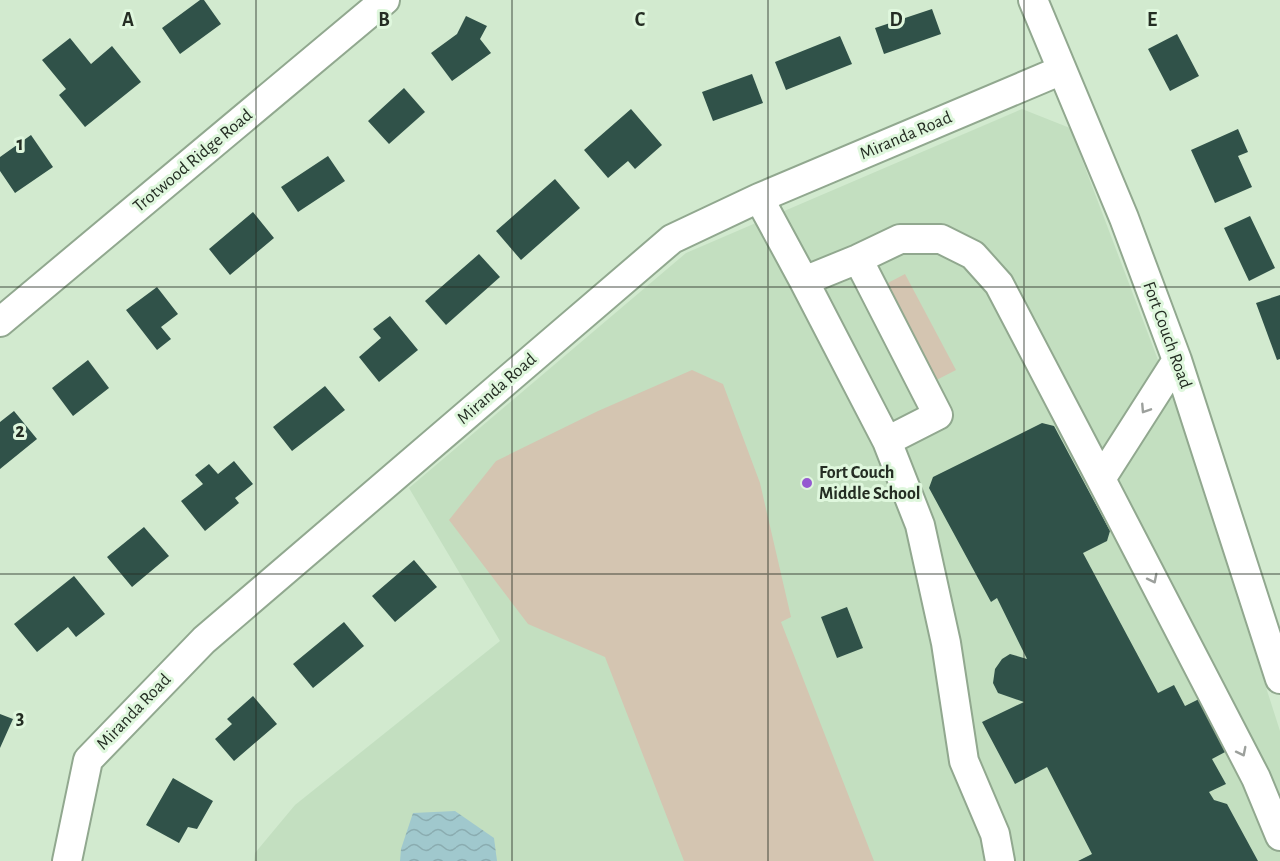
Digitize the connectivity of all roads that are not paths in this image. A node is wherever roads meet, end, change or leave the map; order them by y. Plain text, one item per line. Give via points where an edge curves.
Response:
1 (385, 0) edge
2 (1033, 0) edge
3 (1062, 70) junction
4 (759, 198) junction
5 (858, 259) junction
6 (804, 281) junction
7 (0, 322) edge
8 (1177, 360) junction
9 (887, 441) junction
10 (1101, 479) junction
11 (1280, 679) edge
12 (1280, 836) edge
13 (67, 861) edge
14 (1000, 861) edge

1 - 7 street, Trotwood Ridge Road
2 - 3 street, Fort Couch Road
3 - 4 street, Miranda Road
3 - 8 street, Fort Couch Road via 1124,218
4 - 6 street
4 - 13 street, Miranda Road via 672,239 204,640 88,760
5 - 6 street
5 - 9 street via 938,415
5 - 10 street via 900,239 941,239 973,255 999,284
6 - 9 street
8 -> 10 street
8 - 11 street, Fort Couch Road
9 - 14 street via 920,525 946,643 964,761 995,834
10 -> 12 street via 1256,778

